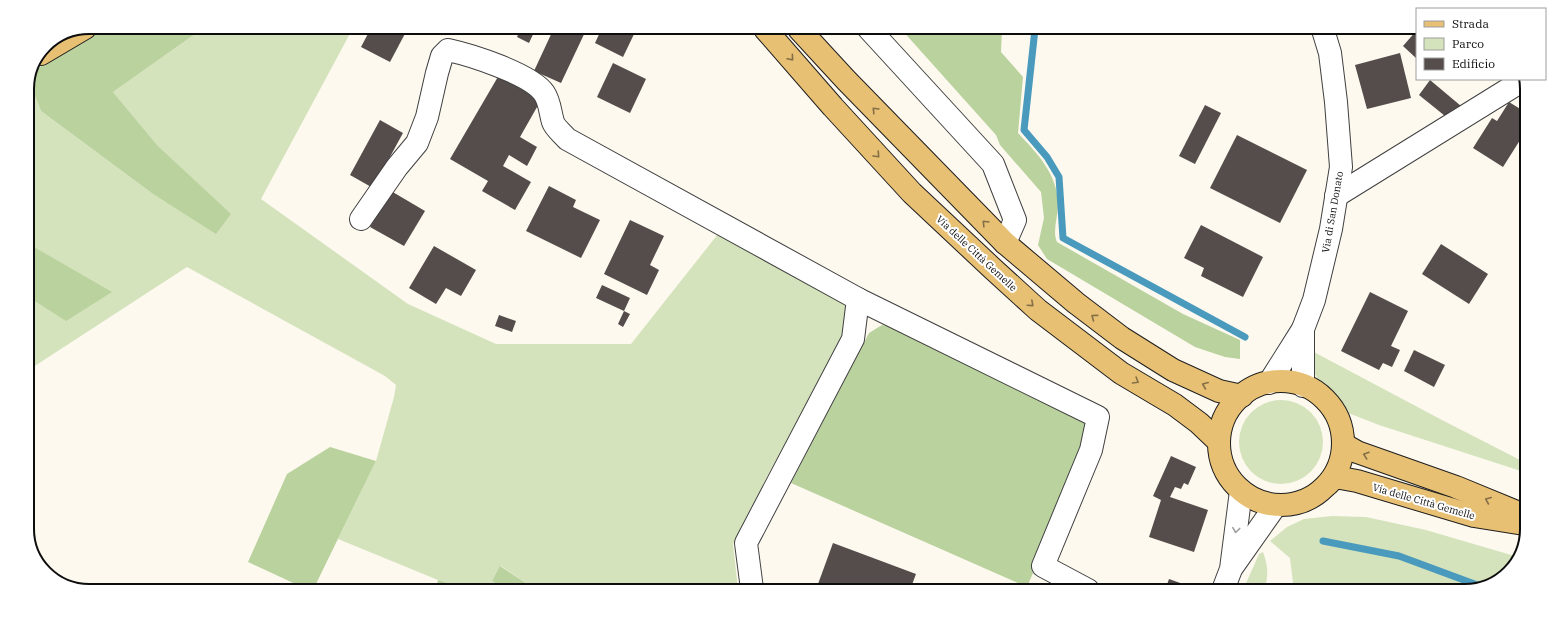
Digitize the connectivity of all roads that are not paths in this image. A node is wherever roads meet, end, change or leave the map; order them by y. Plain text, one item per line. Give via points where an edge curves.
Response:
1 (770, 34) edge
2 (804, 34) edge
3 (873, 34) edge
4 (1324, 34) edge
5 (68, 38) edge
6 (55, 46) edge
7 (1519, 82) edge
8 (1336, 196) junction
9 (361, 218) dead end
10 (1005, 243) junction
11 (858, 299) junction
12 (1303, 329) junction
13 (1269, 383) junction
14 (1303, 386) junction
15 (1242, 396) junction
16 (1219, 442) junction
17 (1342, 444) junction
18 (1328, 484) junction
19 (1240, 491) junction
20 (1276, 505) junction
21 (1520, 513) edge
22 (1520, 523) edge
23 (1231, 569) junction
24 (751, 584) edge
25 (1077, 584) edge
26 (1225, 584) edge

1 -> 16 main road, Via delle Città Gemelle via 833,108 912,192 992,269 1038,310 1122,373 1175,405
10 -> 2 main road
3 - 10 street via 993,164 1015,220
4 - 8 street, Via di San Donato via 1330,52 1336,109 1340,167
5 - 6 main road
7 - 8 street
8 - 12 street, Via di San Donato via 1314,300
9 - 11 street via 397,166 417,143 427,117 442,56 448,50 515,73 532,82 543,92 551,109 554,124 567,139
15 -> 10 main road via 1219,391 1173,370 1122,338
11 - 24 street via 853,339 746,543
11 - 25 street via 1098,417 1091,450 1043,566
12 - 13 street, Via di San Donato
12 - 14 street
13 - 14 main road via 1293,382
13 - 15 main road via 1260,384
14 - 17 main road via 1322,396 1333,409 1340,424
15 - 16 main road via 1233,403 1224,417
16 - 19 main road via 1222,465
17 - 18 main road via 1342,456
21 -> 17 main road, Via delle Città Gemelle via 1456,487 1357,452
18 - 20 main road via 1316,495 1301,502 1285,506
18 - 22 main road, Via delle Città Gemelle via 1335,477 1357,481 1474,516
19 - 20 main road via 1254,500
19 -> 23 street
20 - 23 street
23 - 26 street

